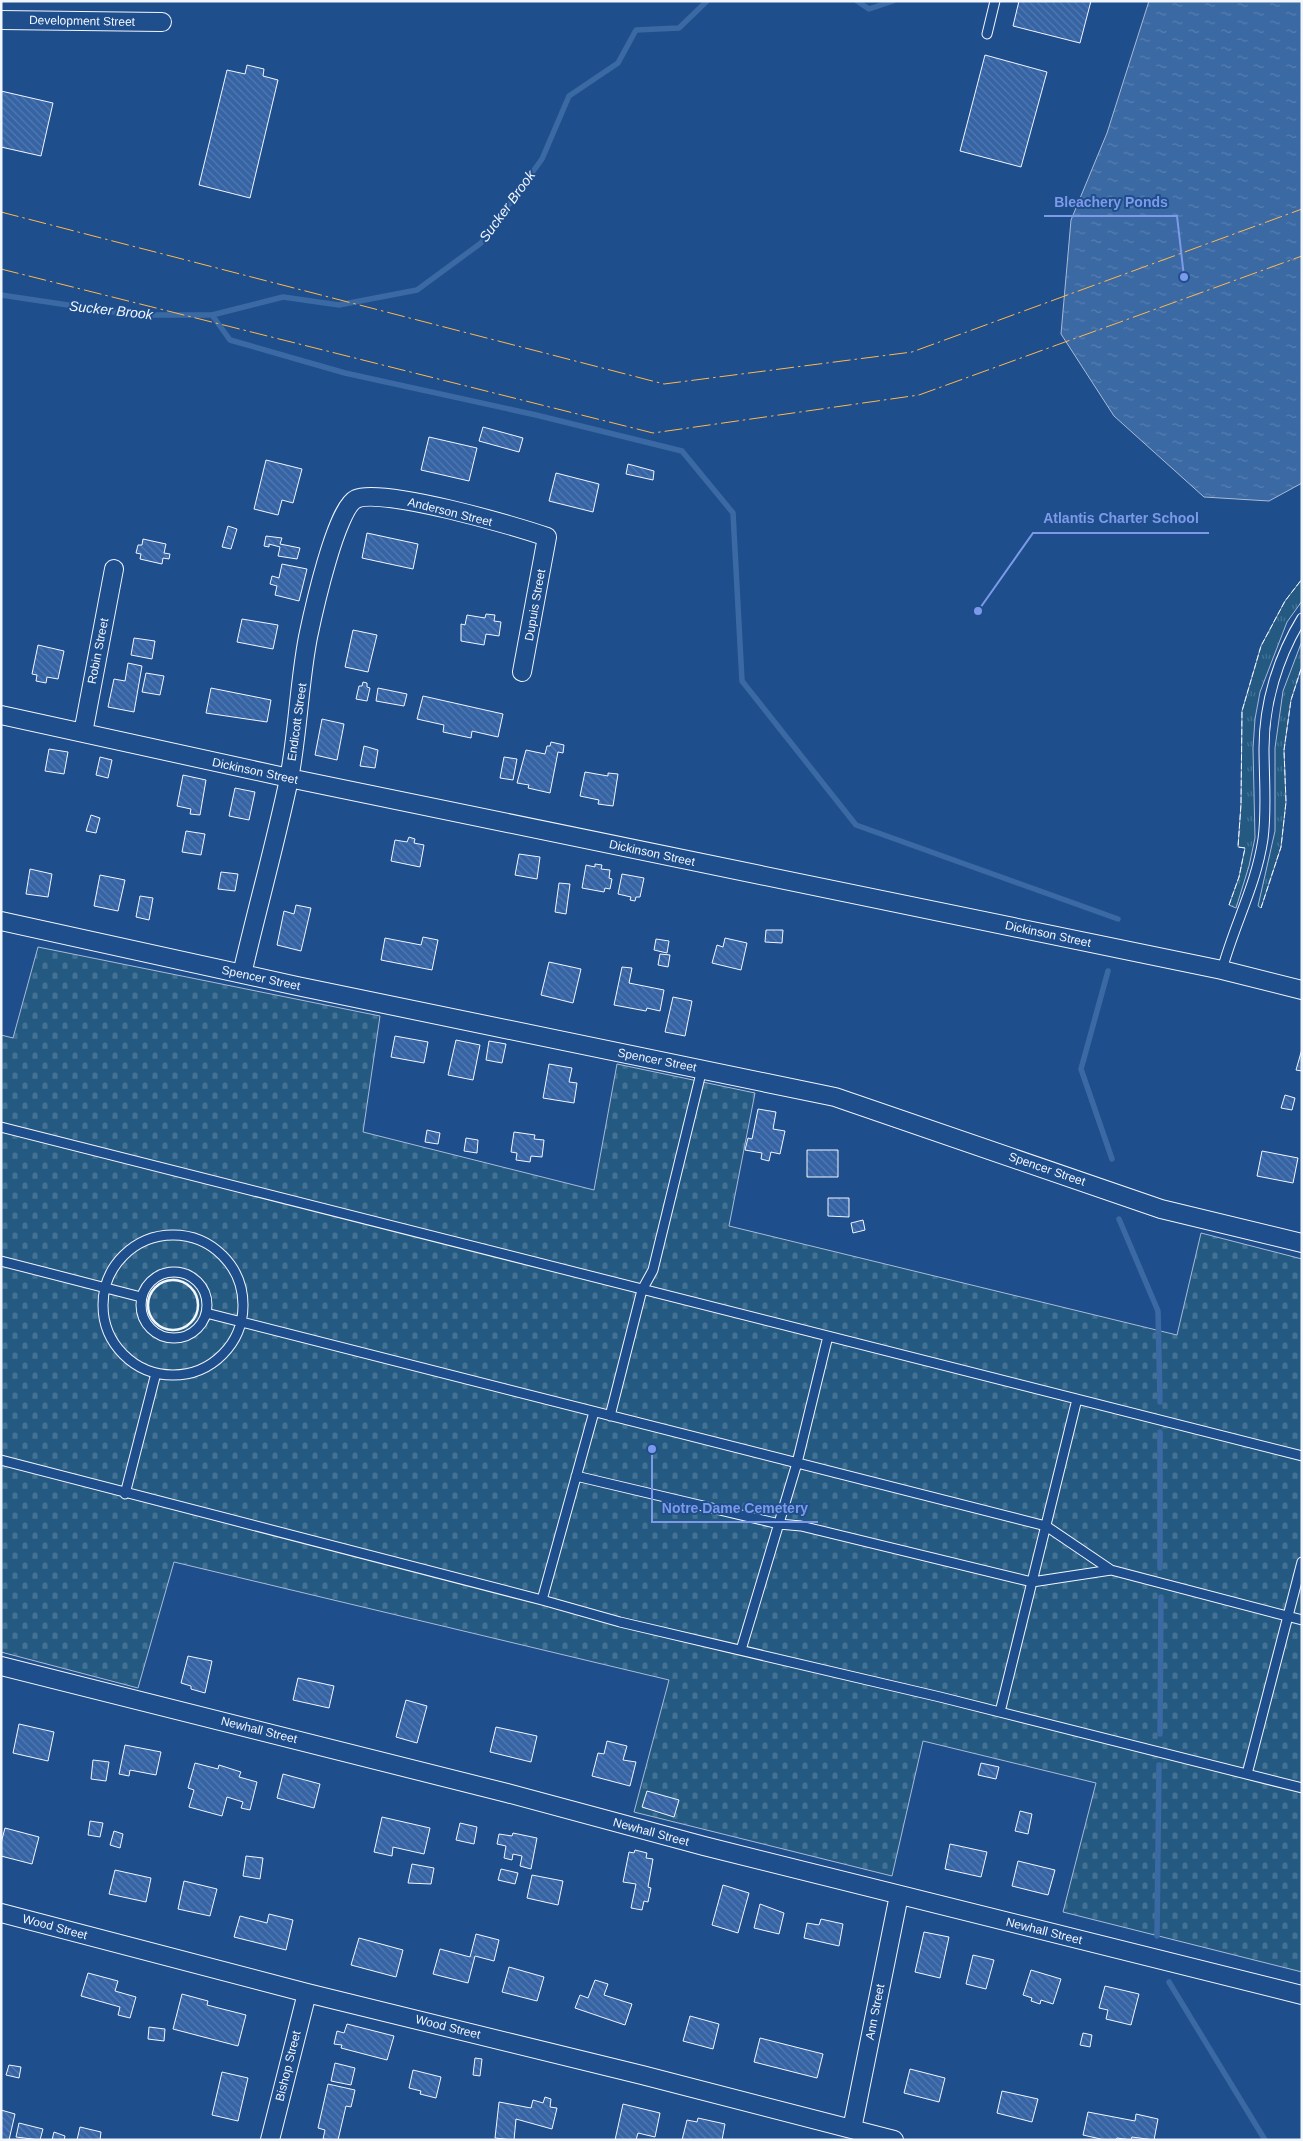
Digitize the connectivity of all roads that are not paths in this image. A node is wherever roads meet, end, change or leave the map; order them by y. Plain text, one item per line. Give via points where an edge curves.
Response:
1 (995, 1) edge
2 (1, 20) edge
3 (162, 22) dead end
4 (987, 34) dead end
5 (352, 502) joint
6 (547, 538) joint
7 (114, 569) dead end
8 (1302, 618) edge
9 (522, 672) dead end
10 (1, 715) edge
11 (83, 733) junction
12 (289, 778) junction
13 (1, 920) edge
14 (1222, 970) junction
15 (242, 974) junction
16 (1302, 990) edge
17 (702, 1069) junction
18 (1, 1127) edge
19 (1302, 1243) edge
20 (1, 1262) edge
21 (104, 1288) junction
22 (642, 1290) junction
23 (142, 1297) junction
24 (206, 1313) junction
25 (241, 1323) junction
26 (828, 1336) junction
27 (156, 1373) junction
28 (1077, 1400) junction
29 (594, 1412) junction
30 (610, 1416) junction
31 (1302, 1456) edge
32 (1, 1460) edge
33 (797, 1463) junction
34 (576, 1476) junction
35 (125, 1494) junction
36 (779, 1524) junction
37 (1046, 1526) junction
38 (1302, 1562) edge
39 (1111, 1570) junction
40 (1032, 1582) junction
41 (542, 1600) junction
42 (1288, 1616) junction
43 (1302, 1620) edge
44 (741, 1650) junction
45 (1, 1666) edge
46 (1000, 1712) junction
47 (1247, 1774) junction
48 (1302, 1788) edge
49 (899, 1895) junction
50 (1, 1913) edge
51 (306, 1993) junction
52 (1302, 1995) edge
53 (852, 2129) junction
54 (270, 2140) edge
55 (894, 2140) edge

1 - 4 lane
2 - 3 street, Development Street
5 - 6 street, Anderson Street via 364,496 398,499
5 - 12 street, Endicott Street via 332,543 308,637
6 - 9 street, Dupuis Street
7 - 11 street, Robin Street
8 - 14 lane via 1282,659 1269,699 1264,747 1263,841 1247,904
10 - 11 street, Dickinson Street
11 - 12 street, Dickinson Street
12 - 14 street, Dickinson Street
12 - 15 street, Endicott Street
13 - 15 street, Spencer Street
14 - 16 street, Dickinson Street
15 - 17 street, Spencer Street
17 - 19 street, Spencer Street via 835,1097 1161,1209
17 - 22 lane via 654,1270
18 - 22 lane
20 - 21 lane
21 - 23 lane
21 - 25 lane via 122,1256 135,1246 166,1235 191,1238 214,1248 235,1272 244,1304
21 - 27 lane via 105,1322 112,1340 123,1355
22 - 26 lane
22 - 30 lane
23 - 24 lane via 154,1278 165,1273 182,1274 197,1281 204,1291
23 - 24 lane via 143,1318 156,1333 166,1338 186,1336 195,1331
24 - 25 lane
25 - 27 lane via 236,1338 225,1353 210,1365 175,1375
25 - 29 lane
26 - 28 lane
26 - 33 lane
27 - 35 lane
28 - 31 lane
28 - 37 lane
29 - 30 lane
29 - 34 lane
30 - 33 lane
32 - 35 lane
33 - 36 lane
33 - 37 lane
34 - 36 lane
34 - 41 lane
35 - 41 lane
36 - 40 lane via 801,1526
36 - 44 lane
37 - 39 lane
37 - 40 lane
38 - 42 lane
39 - 40 lane
39 - 42 lane
40 - 46 lane
41 - 44 lane
42 - 43 lane
42 - 47 lane
44 - 46 lane
45 - 49 street, Newhall Street
46 - 47 lane
47 - 48 lane
49 - 52 street, Newhall Street
49 - 53 street, Ann Street
50 - 51 street, Wood Street
51 - 53 street, Wood Street
51 - 54 street, Bishop Street
53 - 55 street, Wood Street

